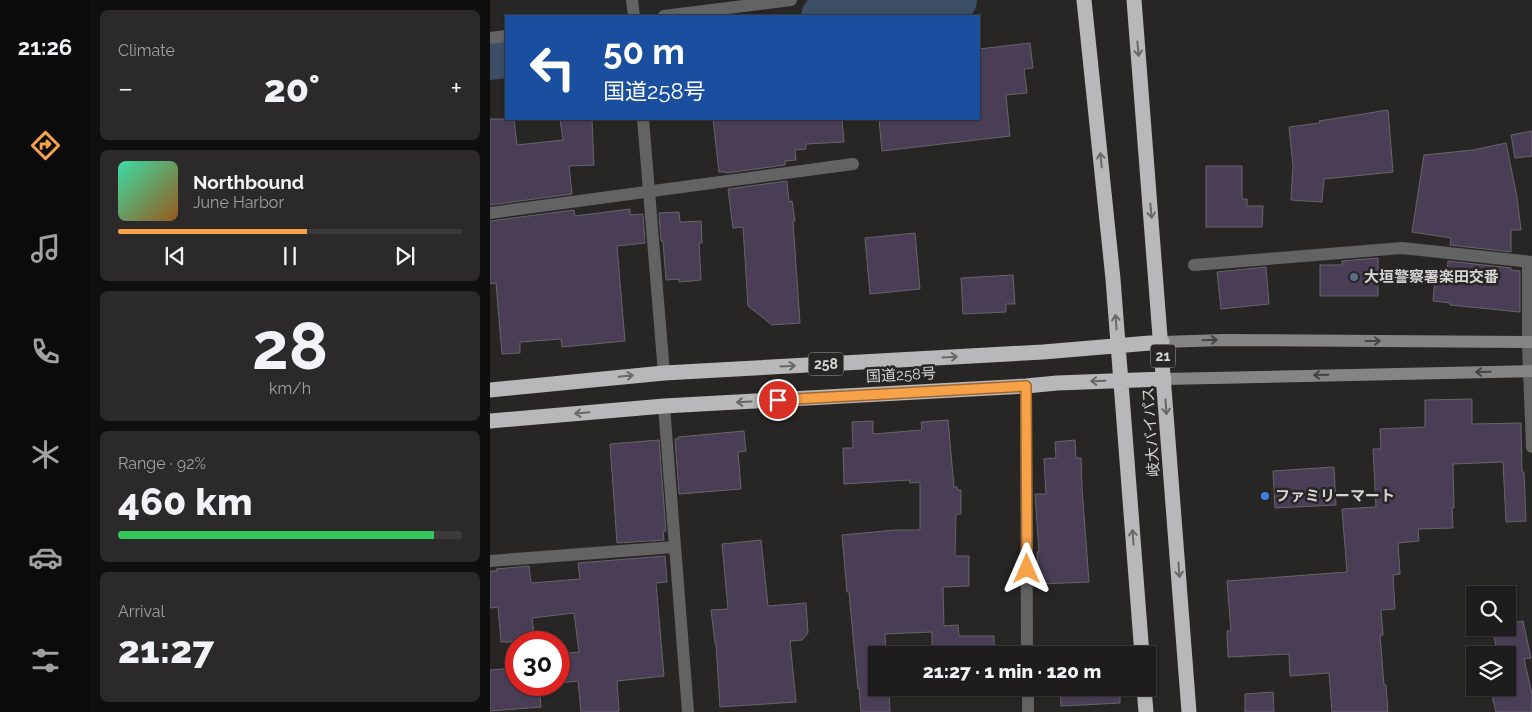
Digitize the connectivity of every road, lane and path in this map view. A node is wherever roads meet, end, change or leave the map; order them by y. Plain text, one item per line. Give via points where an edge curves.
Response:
1 (632, 0) edge
2 (791, 0) edge
3 (1084, 0) edge
4 (1134, 0) edge
5 (634, 15) edge
6 (672, 15) edge
7 (505, 36) edge
8 (490, 38) edge
9 (643, 120) edge
10 (854, 164) dead end
11 (649, 191) junction
12 (490, 213) edge
13 (1530, 262) edge
14 (1194, 264) dead end
15 (1162, 342) junction
16 (1530, 342) edge
17 (1118, 346) junction
18 (1530, 371) edge
19 (664, 373) junction
20 (1164, 379) junction
21 (1120, 381) junction
22 (1026, 386) junction
23 (490, 390) edge
24 (664, 406) junction
25 (490, 421) edge
26 (1532, 447) edge
27 (674, 547) junction
28 (490, 561) edge
29 (1028, 646) edge
30 (1141, 646) edge
31 (1028, 696) edge
32 (1145, 696) edge
33 (688, 712) edge
34 (1028, 712) edge
35 (1146, 712) edge
36 (1189, 712) edge

1 - 5 street
2 - 6 street
17 -> 3 highway, 岐大バイパス
4 -> 15 highway, 岐大バイパス / 21
7 - 8 street
9 - 11 street
10 - 11 street
11 - 12 street
11 - 19 street
13 - 14 street via 1402,248
13 - 16 street
15 -> 16 main road
15 - 17 highway, 国道258号 / 258
15 - 20 highway, 岐大バイパス / 21
16 - 18 street
19 -> 17 highway, 国道258号 / 258
17 - 21 highway, 岐大バイパス
18 -> 20 main road
18 - 26 street
23 -> 19 highway, 国道258号 / 258
20 - 21 highway, 国道258号 / 258
20 -> 36 highway, 岐大バイパス / 21
21 -> 22 highway, 国道258号 / 258
30 -> 21 highway, 岐大バイパス
22 -> 24 highway, 国道258号 / 258
22 - 29 street
24 -> 25 highway, 国道258号 / 258
24 - 27 street
27 - 28 street
27 - 33 street
31 - 34 street
32 - 35 highway

